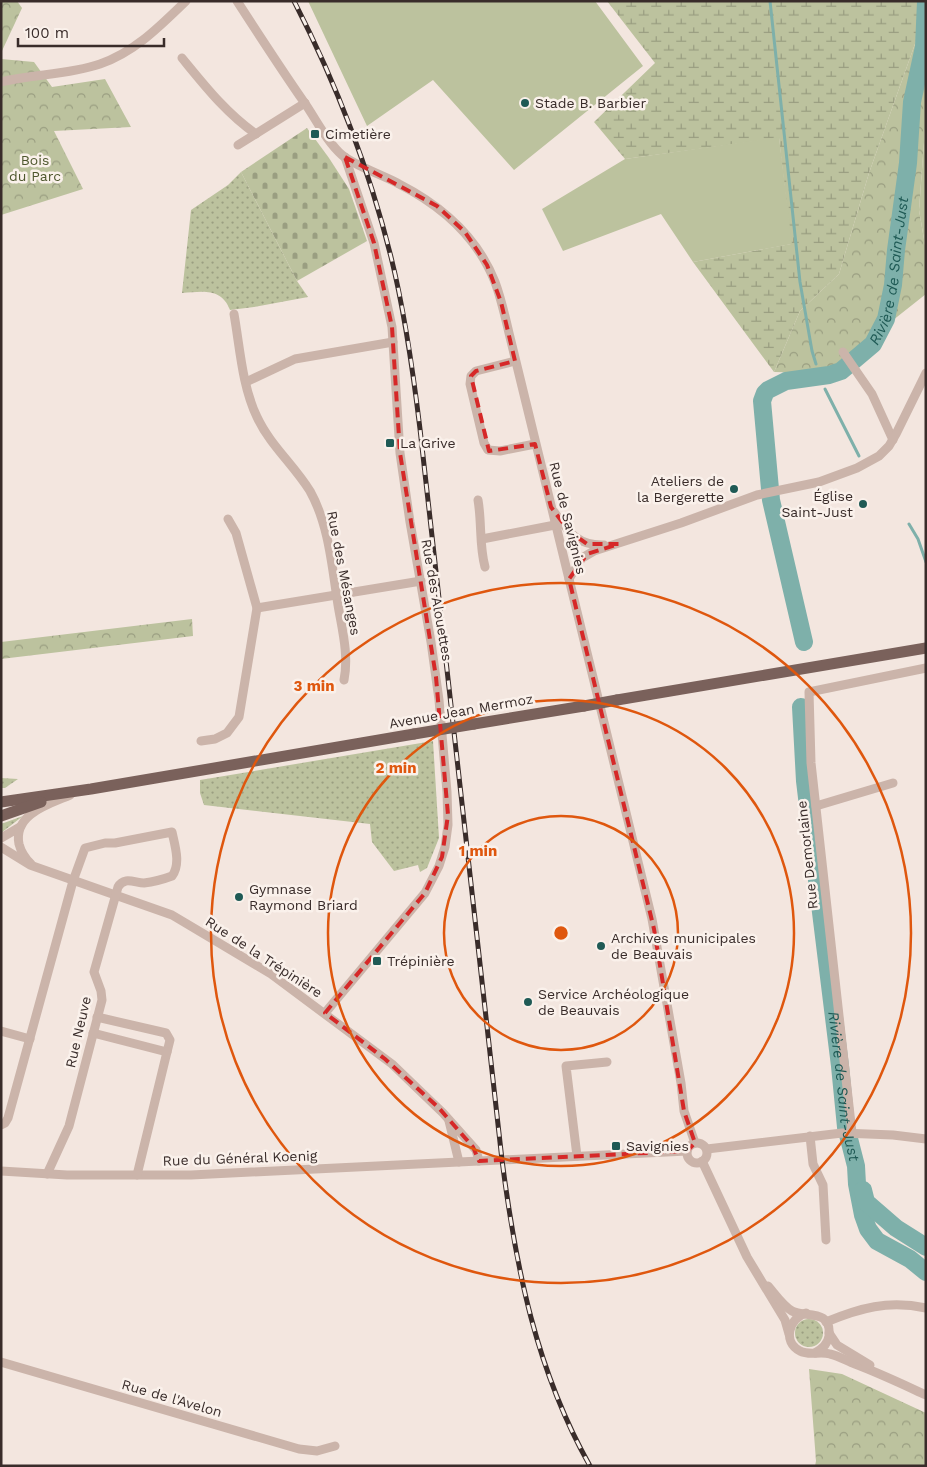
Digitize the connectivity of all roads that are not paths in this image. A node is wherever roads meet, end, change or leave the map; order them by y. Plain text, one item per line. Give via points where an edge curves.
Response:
1 (186, 1) edge
2 (237, 1) edge
3 (182, 58) dead end
4 (1, 82) edge
5 (304, 103) junction
6 (256, 134) junction
7 (238, 145) dead end
8 (345, 158) junction
9 (234, 314) dead end
10 (394, 342) junction
11 (849, 359) dead end
12 (515, 361) junction
13 (926, 373) edge
14 (246, 382) junction
15 (893, 440) junction
16 (535, 444) junction
17 (478, 500) dead end
18 (551, 507) junction
19 (228, 519) dead end
20 (555, 525) junction
21 (482, 539) junction
22 (619, 544) junction
23 (484, 568) dead end
24 (569, 579) junction
25 (421, 581) junction
26 (336, 595) junction
27 (257, 608) junction
28 (926, 648) edge
29 (926, 668) edge
30 (344, 680) dead end
31 (201, 741) dead end
32 (893, 783) dead end
33 (91, 789) junction
34 (72, 794) junction
35 (1, 802) edge
36 (816, 806) junction
37 (1, 816) edge
38 (20, 827) junction
39 (1, 838) edge
40 (1, 847) edge
41 (38, 868) junction
42 (73, 880) junction
43 (116, 895) junction
44 (325, 1013) junction
45 (97, 1017) junction
46 (1, 1031) edge
47 (93, 1033) junction
48 (30, 1039) junction
49 (167, 1052) junction
50 (607, 1062) dead end
51 (446, 1117) junction
52 (1, 1125) edge
53 (848, 1133) junction
54 (810, 1136) junction
55 (926, 1139) edge
56 (695, 1143) junction
57 (707, 1149) junction
58 (687, 1151) junction
59 (577, 1156) junction
60 (479, 1161) junction
61 (702, 1161) junction
62 (459, 1162) junction
63 (1, 1171) edge
64 (47, 1174) junction
65 (137, 1175) junction
66 (826, 1240) dead end
67 (757, 1275) junction
68 (926, 1308) edge
69 (806, 1314) junction
70 (826, 1322) junction
71 (829, 1333) junction
72 (789, 1334) junction
73 (813, 1353) junction
74 (1, 1362) edge
75 (894, 1380) junction
76 (926, 1395) edge
77 (335, 1446) dead end

1 - 4 street via 144,41 108,61 72,71
2 - 5 street, Rue de Savignies
3 - 6 street via 223,107
5 - 6 street
5 - 8 street, Rue de Savignies
6 - 7 street
8 - 10 street, Rue des Alouettes via 375,248
8 - 12 street, Rue de Savignies via 425,198 465,232 484,258 494,280
9 - 14 street, Rue des Mésanges
10 - 14 street via 303,357
10 - 25 street, Rue des Alouettes via 400,453
11 - 15 street via 872,394
12 - 16 street, Rue de Savignies
12 - 16 street via 476,371 471,376 470,384 484,443 488,450 495,452
13 - 15 street
14 - 26 street, Rue des Mésanges via 263,430 304,481 318,507
15 - 22 street via 879,456 857,468 819,482 763,494
16 - 18 street, Rue de Savignies
17 - 21 street
18 - 20 street, Rue de Savignies
18 - 22 street via 569,532 582,542 602,546
19 - 27 street via 236,533
20 - 21 street
20 - 24 street, Rue de Savignies
21 - 23 street
22 - 24 street via 587,554
24 - 56 street, Rue de Savignies via 654,929 684,1111
25 - 26 street
25 - 44 street, Rue des Alouettes via 444,746 448,815 445,847 436,874 419,901
26 - 27 street
26 - 30 street, Rue des Mésanges via 347,662
27 - 31 street via 239,718 227,733
28 - 33 main road, Avenue Jean Mermoz, bridge
29 - 36 street, Rue Demorlaine via 809,692 810,752
32 - 36 street
33 - 34 main road
33 - 35 main road, Avenue Jean Mermoz
34 - 37 main road
34 - 38 street via 37,809
36 - 53 street, Rue Demorlaine via 845,1067
38 - 39 street
38 - 41 street, Rue de la Trépinière via 20,848
40 - 41 street, Rue de la Trépinière
41 - 42 street, Rue de la Trépinière
42 - 43 street, Rue de la Trépinière
42 - 43 street via 87,847 172,832 177,856 172,876 143,883 122,882
42 - 48 street
43 - 44 street, Rue de la Trépinière via 186,922
43 - 45 street, Rue Neuve via 94,972 102,995
44 - 51 street, Rue de la Trépinière via 385,1058
45 - 47 street, Rue Neuve
45 - 49 street via 166,1033 170,1040
46 - 48 street
47 - 49 street
47 - 64 street, Rue Neuve via 69,1126
48 - 52 street via 7,1120
49 - 65 street
50 - 59 street via 566,1066
51 - 60 street, Rue de la Trépinière via 476,1150
51 - 62 street, Rue de la Trépinière
53 - 54 street
53 - 55 street
54 - 57 street
54 - 66 street via 814,1164 823,1185
56 - 57 street
56 - 58 street
57 - 61 street via 707,1156
58 - 59 street, Rue du Général Koenig
58 - 61 street via 691,1161
59 - 60 street, Rue du Général Koenig
60 - 62 street, Rue du Général Koenig
61 - 67 street
62 - 65 street, Rue du Général Koenig
63 - 64 street, Rue du Général Koenig
64 - 65 street, Rue du Général Koenig
67 - 69 street via 790,1309
67 - 72 street
68 - 70 street via 874,1306
69 - 70 street via 817,1315
69 - 72 street via 793,1322
70 - 71 street
71 - 73 street via 824,1348
71 - 75 street via 837,1345
72 - 73 street via 798,1350
73 - 75 street via 834,1355
74 - 77 street, Rue de l'Avelon via 299,1449 317,1451
75 - 76 street

